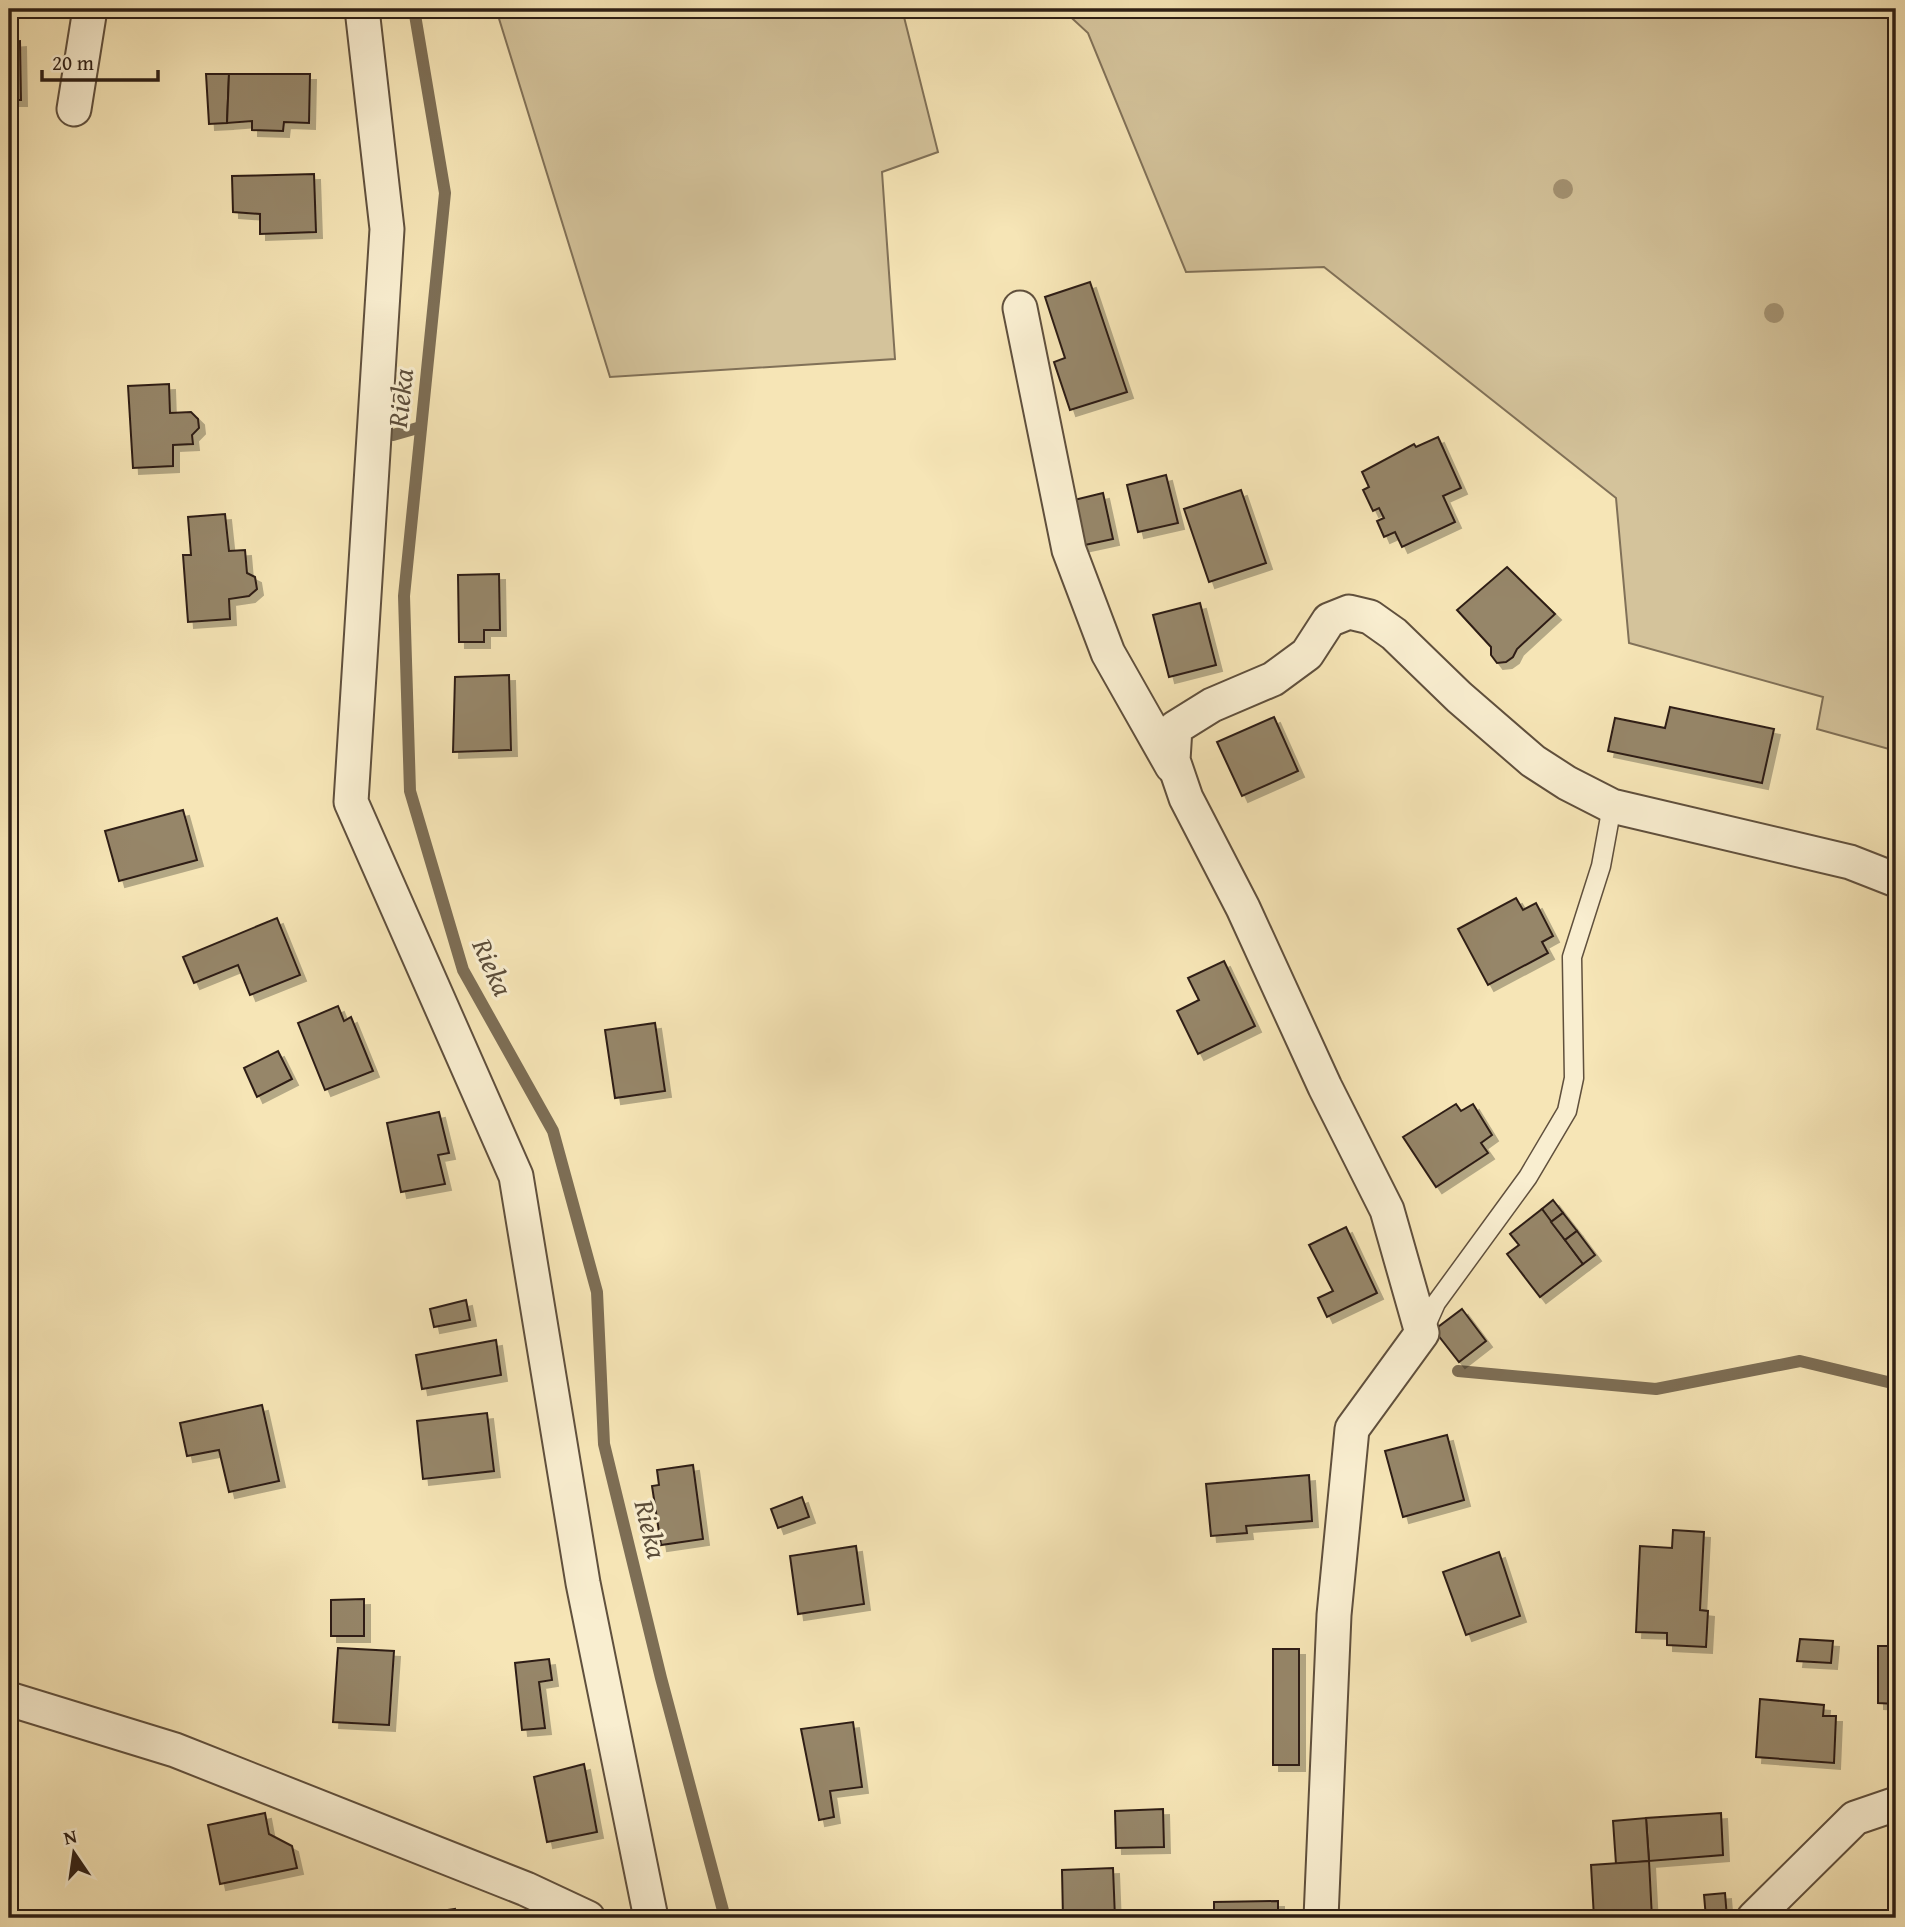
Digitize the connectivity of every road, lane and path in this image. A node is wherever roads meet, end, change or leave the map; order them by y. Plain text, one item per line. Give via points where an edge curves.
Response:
1 (90, 9) edge
2 (362, 9) edge
3 (74, 109) dead end
4 (1020, 308) dead end
5 (1180, 781) junction
6 (1612, 806) junction
7 (1896, 880) edge
8 (1422, 1333) junction
9 (9, 1699) edge
10 (1896, 1804) edge
11 (588, 1918) edge
12 (651, 1918) edge
13 (1321, 1918) edge
14 (1754, 1918) edge

1 - 3 street
2 - 12 street via 387,229 351,802 516,1176 583,1583
4 - 5 street via 1069,550 1081,588 1108,653
5 - 6 street via 1173,760 1175,728 1212,705 1273,679 1307,654 1329,620 1349,612 1370,617 1394,634 1533,761
5 - 8 street via 1387,1210
6 - 7 street via 1850,862
6 - 8 lane via 1601,866 1572,957 1574,1077 1567,1111 1528,1177 1437,1303
8 - 13 street via 1352,1429 1334,1615
9 - 11 street via 175,1751 526,1889
10 - 14 street via 1855,1818

